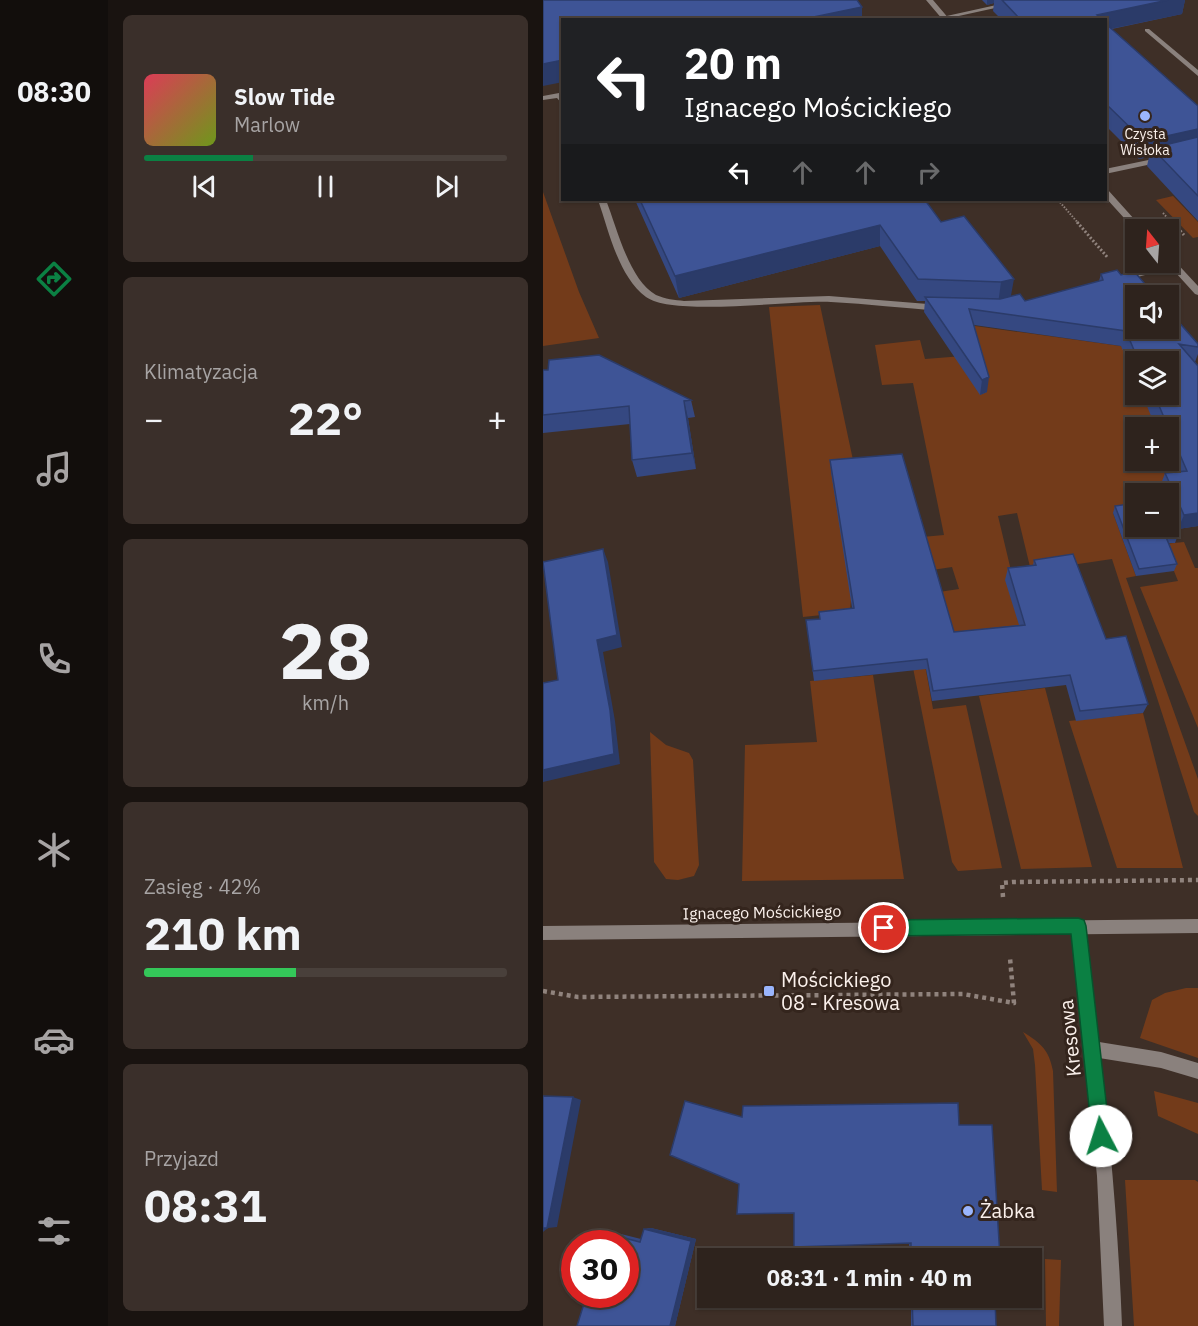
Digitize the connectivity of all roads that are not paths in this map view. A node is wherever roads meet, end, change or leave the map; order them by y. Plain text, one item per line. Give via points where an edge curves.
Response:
1 (929, 0) edge
2 (1029, 0) edge
3 (946, 18) edge
4 (1147, 30) edge
5 (1198, 74) edge
6 (543, 98) edge
7 (561, 99) edge
8 (1176, 155) edge
9 (1107, 172) edge
10 (1107, 194) edge
11 (602, 201) edge
12 (1130, 219) edge
13 (1179, 272) edge
14 (1137, 273) edge
15 (1110, 281) edge
16 (1198, 292) edge
17 (948, 308) edge
18 (1078, 926) junction
19 (1198, 926) edge
20 (543, 933) edge
21 (1093, 1049) junction
22 (1198, 1071) edge
23 (1113, 1326) edge

1 - 3 street
2 - 3 street
4 - 5 street
6 - 7 street via 559,95
8 - 9 street
10 - 12 street
11 - 17 street via 632,274 649,295 661,300 684,304 829,299
13 - 16 street
14 - 15 street
18 - 19 street, Ignacego Mościckiego
18 - 20 street, Ignacego Mościckiego
18 - 21 street, Kresowa
21 - 22 street via 1161,1060
21 - 23 street, Kresowa via 1109,1225

